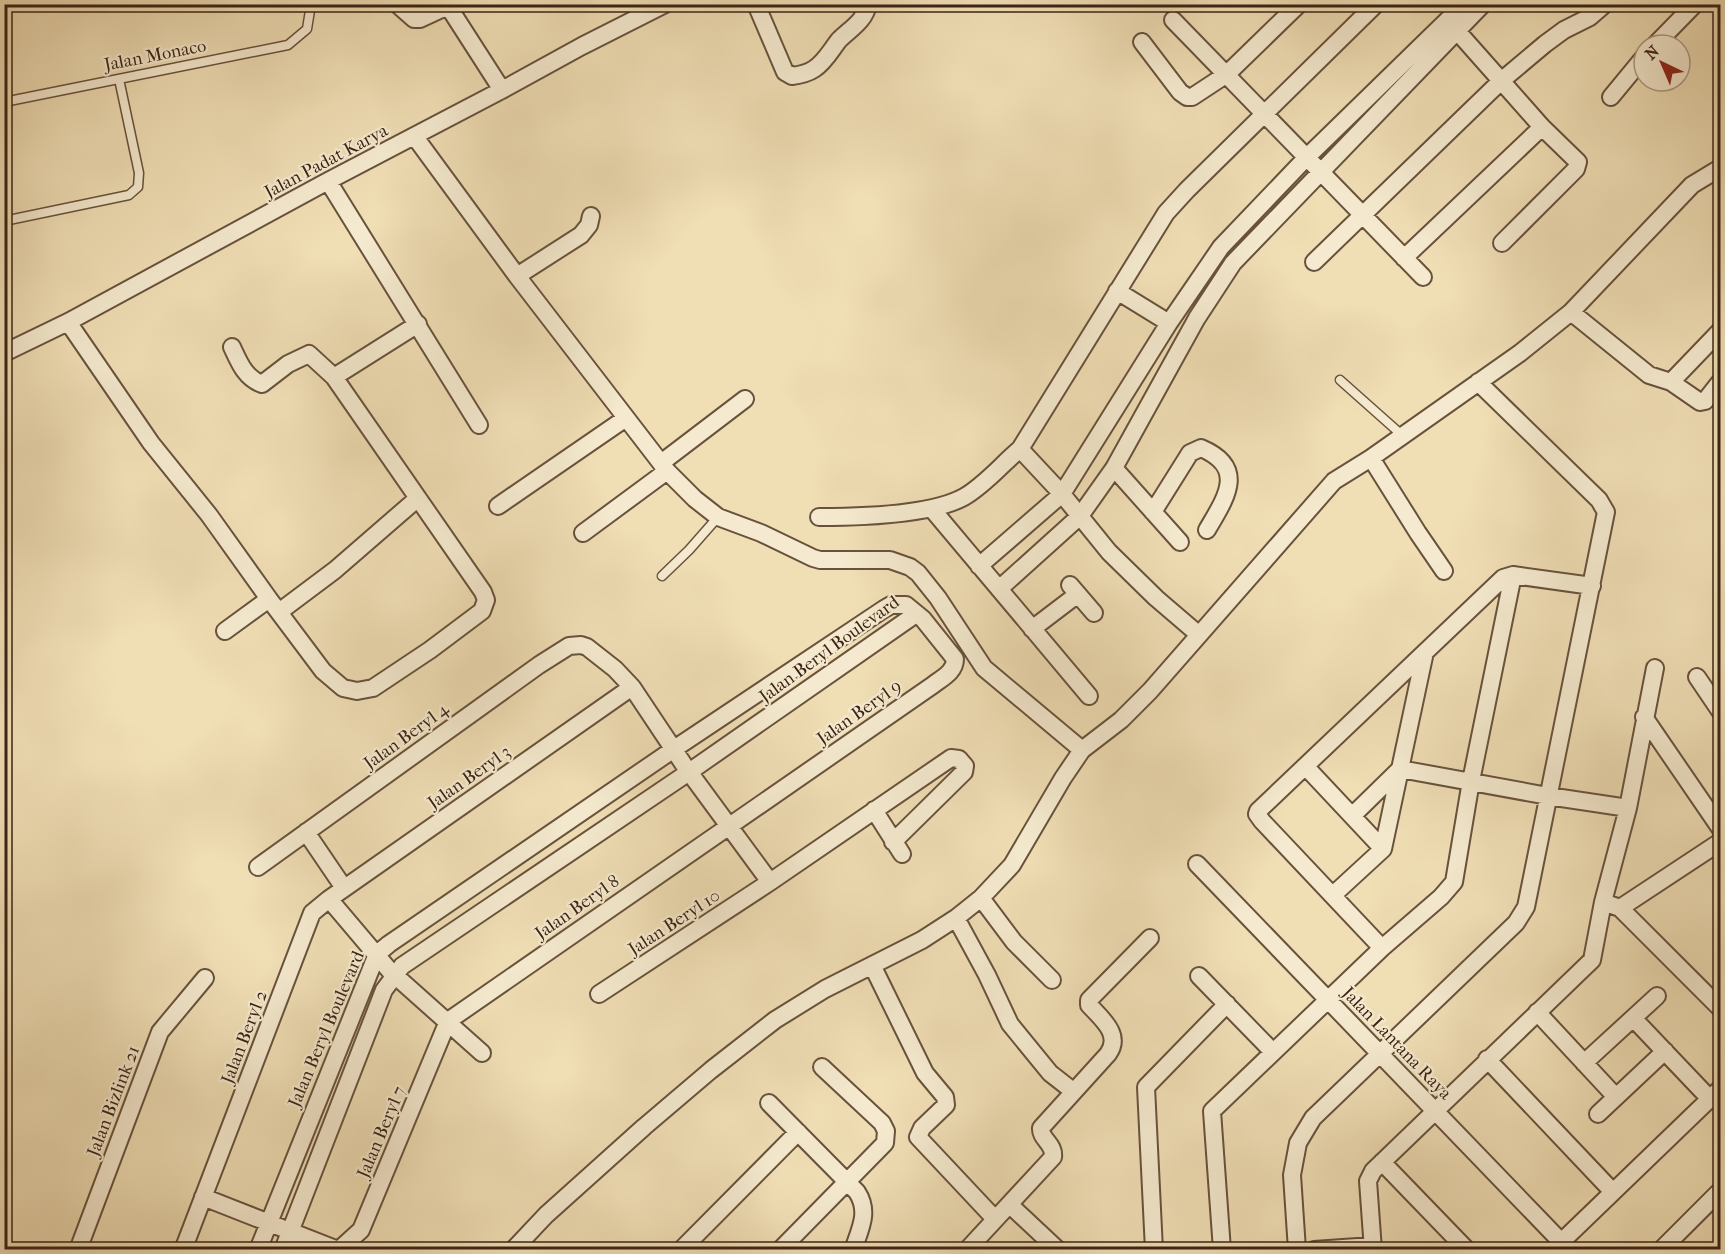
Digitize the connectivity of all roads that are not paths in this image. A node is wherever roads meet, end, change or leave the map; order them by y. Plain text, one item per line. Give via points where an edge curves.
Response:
1 (311, 4) edge
2 (397, 4) edge
3 (665, 4) edge
4 (756, 4) edge
5 (868, 4) edge
6 (1299, 4) edge
7 (1376, 4) edge
8 (1483, 4) edge
9 (1605, 4) edge
10 (1695, 4) edge
11 (449, 5) edge
12 (1460, 6) edge
13 (1173, 20) dead end
14 (1457, 31) junction
15 (1666, 33) edge
16 (1142, 42) dead end
17 (1632, 72) edge
18 (1227, 74) junction
19 (119, 79) junction
20 (1501, 81) junction
21 (502, 90) junction
22 (1611, 97) dead end
23 (4, 102) edge
24 (1264, 113) junction
25 (1542, 127) junction
26 (416, 136) junction
27 (1307, 157) junction
28 (1720, 168) edge
29 (1321, 173) junction
30 (328, 181) junction
31 (1363, 215) junction
32 (591, 216) dead end
33 (4, 220) edge
34 (1502, 243) dead end
35 (1404, 258) junction
36 (1314, 262) dead end
37 (517, 276) junction
38 (1423, 277) dead end
39 (1117, 291) junction
40 (1181, 306) junction
41 (1571, 312) junction
42 (1197, 318) junction
43 (68, 322) junction
44 (1169, 323) junction
45 (418, 324) junction
46 (1720, 331) edge
47 (232, 347) dead end
48 (4, 353) edge
49 (334, 377) junction
50 (1340, 380) dead end
51 (1478, 382) junction
52 (1671, 382) junction
53 (1720, 382) edge
54 (745, 399) dead end
55 (626, 418) junction
56 (479, 425) dead end
57 (1403, 436) junction
58 (1020, 449) junction
59 (1371, 458) junction
60 (664, 467) junction
61 (1114, 468) junction
62 (1062, 494) junction
63 (418, 498) junction
64 (498, 506) dead end
65 (932, 508) junction
66 (1153, 512) junction
67 (1080, 516) junction
68 (718, 517) junction
69 (819, 517) dead end
70 (1207, 530) dead end
71 (583, 533) dead end
72 (1180, 542) dead end
73 (980, 566) junction
74 (1444, 571) dead end
75 (1514, 575) junction
76 (662, 576) dead end
77 (1592, 586) junction
78 (999, 589) junction
79 (274, 606) junction
80 (1094, 613) dead end
81 (916, 614) junction
82 (1032, 629) junction
83 (225, 631) dead end
84 (1198, 634) junction
85 (1425, 652) junction
86 (1654, 668) dead end
87 (1697, 677) dead end
88 (632, 687) junction
89 (1089, 696) dead end
90 (1720, 711) edge
91 (1644, 717) junction
92 (1082, 750) junction
93 (681, 760) junction
94 (1306, 767) junction
95 (1400, 769) junction
96 (1471, 781) junction
97 (1548, 796) junction
98 (1628, 808) junction
99 (874, 810) junction
100 (1352, 816) junction
101 (728, 826) junction
102 (1720, 828) edge
103 (306, 832) junction
104 (1720, 842) edge
105 (1383, 849) junction
106 (1197, 864) dead end
107 (258, 867) dead end
108 (770, 882) junction
109 (344, 888) junction
110 (1333, 896) junction
111 (981, 898) junction
112 (329, 899) junction
113 (1603, 902) junction
114 (1620, 908) junction
115 (956, 918) junction
116 (1150, 938) dead end
117 (1382, 948) junction
118 (386, 965) junction
119 (872, 965) junction
120 (1199, 976) dead end
121 (205, 978) dead end
122 (1052, 981) dead end
123 (599, 994) dead end
124 (1657, 996) dead end
125 (1328, 999) junction
126 (1227, 1004) junction
127 (1720, 1008) edge
128 (1537, 1012) junction
129 (1633, 1018) junction
130 (448, 1021) junction
131 (1665, 1051) junction
132 (1273, 1052) junction
133 (482, 1053) dead end
134 (1380, 1054) junction
135 (1487, 1059) junction
136 (1584, 1064) junction
137 (822, 1067) dead end
138 (1073, 1091) junction
139 (1715, 1094) edge
140 (1616, 1097) junction
141 (769, 1103) dead end
142 (1434, 1110) junction
143 (1598, 1114) dead end
144 (798, 1132) junction
145 (1382, 1162) junction
146 (847, 1182) junction
147 (1720, 1191) edge
148 (1613, 1192) junction
149 (203, 1197) junction
150 (1010, 1205) junction
151 (996, 1219) junction
152 (277, 1225) junction
153 (1562, 1247) edge
154 (1373, 1248) edge
155 (1057, 1249) edge
156 (78, 1250) edge
157 (183, 1250) edge
158 (258, 1250) edge
159 (283, 1250) edge
160 (338, 1250) edge
161 (513, 1250) edge
162 (681, 1250) edge
163 (780, 1250) edge
164 (852, 1250) edge
165 (967, 1250) edge
166 (1154, 1250) edge
167 (1222, 1250) edge
168 (1297, 1250) edge
169 (1314, 1250) edge
170 (1467, 1250) edge
171 (1661, 1250) edge

1 - 19 lane, Jalan Monaco via 307,29 288,45
2 - 11 street via 414,19
3 - 21 street, Jalan Padat Karya
4 - 5 street via 785,72 792,76 813,70 822,62 856,26
6 - 18 street
7 - 24 street
8 - 14 street
9 - 20 street via 1545,44
10 - 15 street
11 - 21 street
12 - 27 street
13 - 18 street
14 - 20 street
14 - 29 street
16 - 18 street via 1187,97
17 - 22 street
18 - 24 street
19 - 23 lane, Jalan Monaco
19 - 33 lane via 139,173 138,187 129,195
20 - 25 street
20 - 31 street
21 - 26 street, Jalan Padat Karya
24 - 27 street
24 - 39 street via 1166,213
25 - 34 street via 1577,159 1578,166
25 - 35 street
26 - 30 street, Jalan Padat Karya
26 - 37 street
27 - 29 street
27 - 40 street via 1221,247
28 - 41 street via 1692,185
29 - 31 street
29 - 42 street via 1233,263
30 - 43 street, Jalan Padat Karya
30 - 45 street
31 - 35 street
31 - 36 street
32 - 37 street via 581,235
35 - 38 street
37 - 55 street
39 - 44 street
39 - 58 street
40 - 42 street
40 - 44 street
41 - 51 street
41 - 52 street via 1649,375
42 - 61 street
43 - 48 street, Jalan Padat Karya
43 - 79 street via 137,424
44 - 62 street
45 - 49 street
45 - 56 street
46 - 52 street
47 - 49 street via 255,382 262,384 309,354
49 - 63 street
50 - 57 lane
51 - 57 street
51 - 77 street via 1603,506 1606,512
52 - 53 street via 1702,403
54 - 60 street
55 - 60 street
55 - 64 street
57 - 59 street
58 - 62 street
58 - 65 street via 964,497
59 - 74 street
59 - 84 street via 1322,493
60 - 68 street
60 - 71 street
61 - 66 street
61 - 67 street
62 - 67 street
62 - 73 street
63 - 79 street via 335,570
63 - 79 street via 486,600 482,611 430,650 373,688 343,688 323,671
65 - 69 street
65 - 73 street
66 - 70 street via 1190,453 1201,448 1222,464 1230,476 1227,494
66 - 72 street
67 - 78 street
67 - 84 street via 1128,571
68 - 76 lane
68 - 92 street via 820,560 890,560 910,567 938,598 984,668
73 - 78 street
75 - 77 street
75 - 85 street via 1503,578
75 - 96 street
77 - 97 street
78 - 82 street
79 - 83 street
80 - 82 street via 1074,589
81 - 93 street, Jalan Beryl Boulevard
81 - 93 street, Jalan Beryl Boulevard via 906,604 891,605
81 - 101 street, Jalan Beryl 9 via 955,659 950,672
82 - 89 street
84 - 92 street via 1121,720
85 - 94 street
85 - 95 street
86 - 91 street
87 - 90 street
88 - 93 street
88 - 103 street, Jalan Beryl 4 via 587,647 569,646
88 - 109 street, Jalan Beryl 3
91 - 98 street
91 - 102 street
92 - 111 street via 1012,865
93 - 101 street
93 - 118 street, Jalan Beryl Boulevard via 402,966
93 - 118 street, Jalan Beryl Boulevard via 388,944
94 - 100 street
94 - 110 street via 1257,814
95 - 96 street
95 - 100 street
95 - 105 street
96 - 97 street
96 - 117 street via 1454,882
97 - 98 street
97 - 134 street via 1526,907 1516,923
98 - 113 street
99 - 99 street via 951,758 963,762 964,772 897,848
99 - 108 street
100 - 105 street
101 - 108 street
101 - 130 street, Jalan Beryl 8
103 - 107 street, Jalan Beryl 4
103 - 109 street
104 - 114 street
105 - 110 street
106 - 125 street, Jalan Lantana Raya
108 - 123 street, Jalan Beryl 10
109 - 112 street, Jalan Beryl 3
110 - 117 street
111 - 115 street
111 - 122 street via 1014,942
112 - 118 street
112 - 149 street, Jalan Beryl 2 via 317,907 309,920
113 - 114 street
113 - 128 street via 1592,960
114 - 127 street
115 - 119 street
115 - 138 street via 1018,1036
116 - 138 street via 1089,1000 1110,1029 1113,1045
117 - 125 street
118 - 130 street
118 - 152 street, Jalan Beryl Boulevard
118 - 152 street, Jalan Beryl Boulevard via 384,990
119 - 151 street via 925,1073 945,1096 946,1105 918,1137
119 - 161 street via 775,1020 711,1070 546,1215
120 - 126 street
121 - 156 street, Jalan Bizlink 21 via 160,1032
124 - 129 street
125 - 132 street
125 - 134 street, Jalan Lantana Raya
126 - 132 street
126 - 166 street via 1146,1087
128 - 135 street
128 - 136 street
129 - 131 street
129 - 136 street
130 - 133 street
130 - 160 street, Jalan Beryl 7 via 361,1230
131 - 139 street
131 - 140 street
132 - 167 street via 1212,1111
134 - 142 street, Jalan Lantana Raya
134 - 168 street via 1313,1118 1298,1143 1292,1175
135 - 142 street
135 - 148 street
136 - 140 street
137 - 146 street via 886,1131 885,1143
138 - 150 street via 1040,1131 1053,1149 1053,1156
139 - 148 street
140 - 143 street
141 - 144 street
142 - 145 street
142 - 153 street, Jalan Lantana Raya
144 - 146 street
144 - 162 street
145 - 154 street via 1368,1181
145 - 170 street
146 - 163 street
146 - 164 street via 857,1192 865,1210
147 - 171 street
148 - 153 street
149 - 152 street
149 - 157 street, Jalan Beryl 2
150 - 151 street
150 - 155 street
151 - 165 street
152 - 158 street, Jalan Beryl Boulevard
152 - 159 street, Jalan Beryl Boulevard
152 - 160 street
154 - 169 street

